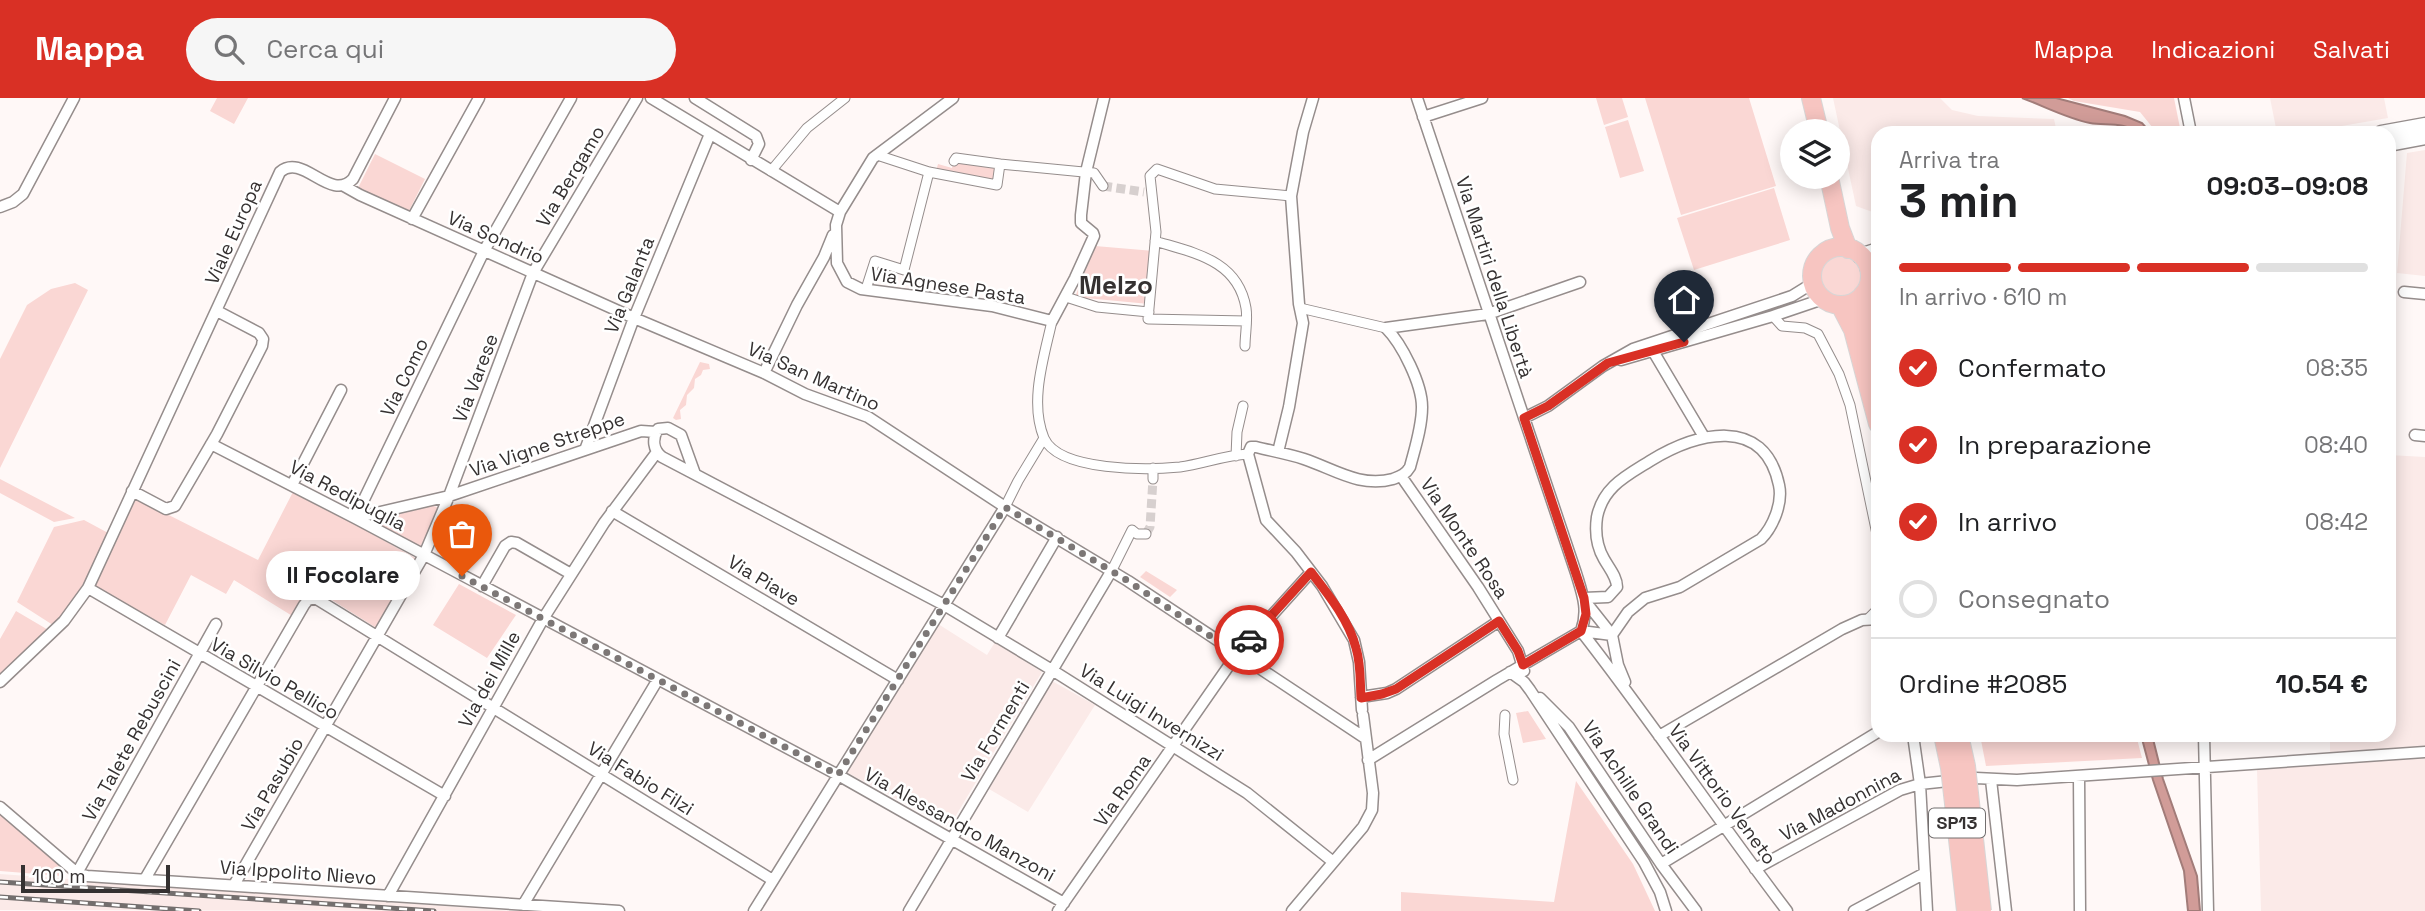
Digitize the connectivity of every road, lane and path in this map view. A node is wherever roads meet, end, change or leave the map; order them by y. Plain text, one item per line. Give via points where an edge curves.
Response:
1 (74, 98) edge
2 (395, 98) edge
3 (479, 98) edge
4 (570, 98) edge
5 (636, 98) edge
6 (651, 98) edge
7 (695, 98) edge
8 (845, 98) edge
9 (953, 98) edge
10 (1104, 98) edge
11 (1313, 98) edge
12 (1417, 98) edge
13 (1482, 98) edge
14 (1801, 98) edge
15 (1811, 98) edge
16 (2184, 98) edge
17 (712, 102) edge
18 (1423, 117) junction
19 (1805, 119) edge
20 (1816, 119) edge
21 (2425, 125) edge
22 (2190, 126) edge
23 (2396, 130) edge
24 (710, 134) junction
25 (2425, 137) edge
26 (2396, 143) edge
27 (877, 155) junction
28 (751, 160) junction
29 (954, 161) dead end
30 (1000, 164) junction
31 (771, 171) junction
32 (929, 172) junction
33 (1086, 172) junction
34 (344, 186) junction
35 (1103, 186) tunnel mouth
36 (1819, 189) edge
37 (1832, 189) edge
38 (1291, 197) junction
39 (0, 207) edge
40 (840, 212) junction
41 (412, 219) junction
42 (836, 230) junction
43 (1156, 241) junction
44 (1829, 250) junction
45 (484, 251) junction
46 (1866, 258) edge
47 (533, 272) junction
48 (1580, 282) dead end
49 (1813, 283) junction
50 (866, 289) junction
51 (2404, 292) dead end
52 (1863, 294) junction
53 (2425, 294) edge
54 (1066, 297) junction
55 (1786, 298) junction
56 (1832, 302) junction
57 (1300, 308) junction
58 (217, 311) junction
59 (1149, 312) junction
60 (1488, 314) junction
61 (1777, 315) junction
62 (634, 318) junction
63 (1052, 321) junction
64 (1246, 321) junction
65 (1386, 328) junction
66 (1871, 340) edge
67 (1245, 346) dead end
68 (1651, 347) junction
69 (764, 373) junction
70 (341, 390) dead end
71 (1871, 398) edge
72 (1243, 406) dead end
73 (1524, 418) junction
74 (656, 432) junction
75 (1704, 437) junction
76 (1044, 438) junction
77 (211, 444) junction
78 (585, 450) junction
79 (1250, 451) junction
80 (657, 452) junction
81 (1278, 452) junction
82 (1236, 456) junction
83 (1153, 468) junction
84 (695, 474) junction
85 (1401, 476) junction
86 (1153, 479) tunnel mouth
87 (292, 485) junction
88 (132, 491) junction
89 (450, 496) junction
90 (1871, 506) edge
91 (1005, 507) junction
92 (612, 511) junction
93 (355, 518) junction
94 (1146, 534) dead end
95 (1057, 537) junction
96 (424, 555) junction
97 (1111, 570) junction
98 (1311, 572) junction
99 (572, 574) junction
100 (482, 586) junction
101 (88, 588) junction
102 (1584, 598) junction
103 (944, 606) junction
104 (543, 619) junction
105 (1871, 619) edge
106 (1499, 621) junction
107 (216, 624) dead end
108 (1581, 631) junction
109 (1612, 635) junction
110 (378, 636) junction
111 (998, 638) junction
112 (200, 654) junction
113 (1237, 654) junction
114 (1523, 665) junction
115 (1052, 670) junction
116 (1510, 673) junction
117 (898, 680) junction
118 (657, 681) junction
119 (0, 682) edge
120 (1527, 686) junction
121 (257, 688) junction
122 (1632, 697) junction
123 (1361, 698) junction
124 (494, 707) junction
125 (1505, 715) dead end
126 (325, 728) junction
127 (1659, 736) junction
128 (1871, 736) edge
129 (1365, 738) junction
130 (1914, 742) edge
131 (1944, 742) edge
132 (1961, 742) edge
133 (2204, 742) edge
134 (1175, 746) junction
135 (2425, 751) edge
136 (1368, 760) junction
137 (2205, 765) junction
138 (601, 774) junction
139 (838, 775) junction
140 (2079, 776) junction
141 (1513, 780) dead end
142 (1992, 780) junction
143 (1920, 784) junction
144 (445, 796) junction
145 (0, 807) edge
146 (1722, 824) junction
147 (951, 839) junction
148 (1332, 861) junction
149 (1661, 863) junction
150 (1755, 870) junction
151 (77, 873) junction
152 (1925, 873) junction
153 (145, 879) junction
154 (771, 879) dead end
155 (234, 886) junction
156 (388, 896) junction
157 (523, 905) junction
158 (1061, 907) edge
159 (619, 911) edge
160 (754, 911) edge
161 (909, 911) edge
162 (1292, 911) edge
163 (1666, 911) edge
164 (1696, 911) edge
165 (1787, 911) edge
166 (1854, 911) edge
167 (1927, 911) edge
168 (1966, 911) edge
169 (1982, 911) edge
170 (2006, 911) edge
171 (2080, 911) edge
172 (2208, 911) edge

1 - 39 street via 21,196
2 - 34 street via 353,179
3 - 41 street
4 - 45 street, Via Como
5 - 47 street, Via Bergamo
6 - 24 street
7 - 17 street
8 - 31 street via 807,128
9 - 27 street
10 - 33 street
11 - 38 street
12 - 18 street, Via Martiri della Libertà
13 - 18 street
14 - 19 main road
15 - 20 main road
16 - 22 street
17 - 28 street via 756,136 759,144
18 - 60 street, Via Martiri della Libertà
21 - 23 street
24 - 28 street
24 - 62 street, Via Galanta
25 - 26 street
27 - 32 street
27 - 40 street
28 - 31 street
29 - 30 street
30 - 32 street via 997,185
30 - 33 street
31 - 40 street
32 - 50 street via 904,270 875,261
33 - 35 street via 1094,173
33 - 54 street via 1081,222 1093,238
34 - 41 street, Via Sondrio
34 - 58 street, Viale Europa via 296,167 280,171
36 - 44 main road
37 - 46 main road via 1840,228
38 - 43 street via 1212,188 1157,169 1150,176 1147,192
38 - 57 street
40 - 42 street
41 - 45 street, Via Sondrio
42 - 50 street, Via Agnese Pasta via 841,273 850,284
42 - 69 street
43 - 59 street
43 - 64 street via 1223,266 1236,282
44 - 46 main road
44 - 49 main road via 1816,262
45 - 47 street, Via Sondrio
45 - 93 street, Via Como
46 - 52 main road via 1869,280
47 - 62 street, Via Sondrio
47 - 89 street, Via Varese
48 - 60 street
49 - 55 street
49 - 56 main road
50 - 63 street, Via Agnese Pasta via 992,306
51 - 53 street
52 - 56 main road via 1851,303
52 - 66 main road
54 - 59 street via 1097,307
54 - 63 street
55 - 61 street
55 - 68 street
56 - 61 street
56 - 71 main road via 1853,330
57 - 65 street
57 - 81 street via 1303,323
58 - 77 street, Viale Europa via 258,333 263,342
58 - 88 street, Viale Europa
59 - 64 street via 1148,319
60 - 65 street
60 - 73 street, Via Martiri della Libertà
61 - 68 street
61 - 90 street via 1782,326 1805,327 1824,342 1850,405
62 - 69 street, Via San Martino
62 - 78 street, Via Galanta
63 - 76 street via 1039,390
64 - 67 street
65 - 85 street via 1400,345 1421,397 1410,467
68 - 73 street via 1627,351
68 - 75 street
69 - 91 street, Via San Martino via 805,394 869,417
70 - 87 street
72 - 82 street
73 - 102 street, Via Martiri della Libertà
74 - 78 street, Via Vigne Streppe via 641,431
74 - 80 street
74 - 84 street via 668,428 681,435
75 - 102 street via 1659,456 1608,491 1596,532 1599,550 1617,587 1608,597
75 - 109 street via 1741,438 1768,455 1780,495 1767,533 1680,587 1652,594 1636,604
76 - 83 street via 1062,454 1085,463
76 - 91 street
77 - 87 street, Via Redipuglia
77 - 88 street, Viale Europa via 173,508 166,509
78 - 89 street, Via Vigne Streppe
79 - 81 street
79 - 82 street
79 - 98 street via 1263,516
80 - 84 street, Via Luigi Invernizzi
80 - 92 street, Via dei Mille
81 - 85 street via 1364,481
82 - 83 street
83 - 86 street
84 - 103 street, Via Luigi Invernizzi
85 - 106 street, Via Monte Rosa
87 - 93 street, Via Redipuglia
88 - 101 street, Viale Europa
89 - 93 street, Via Vigne Streppe
89 - 96 street, Via Varese
91 - 95 street, Via San Martino
91 - 103 street
92 - 99 street, Via dei Mille
92 - 117 street, Via Piave
93 - 96 street, Via Redipuglia
94 - 97 street via 1132,530
95 - 97 street, Via San Martino
95 - 111 street
96 - 100 street, Via Redipuglia
96 - 110 street, Via Pasubio
97 - 113 street, Via San Martino
97 - 115 street, Via Formenti
98 - 113 street, Via Roma
98 - 123 street via 1354,640
99 - 100 street via 511,542
99 - 104 street, Via dei Mille
100 - 104 street, Via Redipuglia
101 - 112 street, Via Silvio Pellico
101 - 119 street, Viale Europa via 68,618
102 - 108 street, Via Martiri della Libertà
102 - 109 street, Via Vittorio Veneto
103 - 111 street, Via Luigi Invernizzi
103 - 117 street
104 - 118 street, Via Redipuglia
104 - 124 street, Via dei Mille
105 - 127 street via 1842,629
106 - 114 street, Via Monte Rosa
106 - 123 street, Via Monte Rosa via 1396,689
107 - 112 street, Via Talete Rebuscini
108 - 109 street
108 - 114 street
108 - 122 street, Via Vittorio Veneto
109 - 122 street, Via Vittorio Veneto
110 - 121 street, Via Fabio Filzi via 311,599
110 - 124 street, Via Fabio Filzi
110 - 126 street, Via Pasubio
111 - 115 street, Via Luigi Invernizzi
112 - 121 street, Via Silvio Pellico
112 - 151 street, Via Talete Rebuscini
113 - 129 street, Via San Martino
113 - 134 street, Via Roma
114 - 116 street
114 - 120 street
115 - 134 street, Via Luigi Invernizzi
115 - 147 street, Via Formenti
116 - 120 street
116 - 136 street
117 - 139 street
118 - 138 street
118 - 139 street, Via Redipuglia
120 - 149 street, Via Achille Grandi via 1569,727
120 - 163 street via 1648,869
121 - 126 street, Via Silvio Pellico
121 - 153 street
122 - 127 street, Via Vittorio Veneto
123 - 129 street
124 - 138 street, Via Fabio Filzi
124 - 144 street, Via dei Mille
125 - 141 street
126 - 144 street, Via Silvio Pellico
126 - 155 street, Via Pasubio
127 - 146 street, Via Vittorio Veneto
128 - 146 street
129 - 136 street
130 - 143 street
131 - 168 main road, SP13, bridge
132 - 169 main road, SP13, bridge
133 - 137 street
134 - 148 street, Via Luigi Invernizzi via 1254,798
134 - 158 street, Via Roma
135 - 137 street, Via Madonnina
136 - 148 street via 1372,810
137 - 140 street, Via Madonnina
137 - 172 street
138 - 154 street, Via Fabio Filzi
138 - 157 street
139 - 147 street, Via Alessandro Manzoni
139 - 160 street
140 - 142 street, Via Madonnina
140 - 171 street
142 - 143 street, Via Madonnina
142 - 170 street
143 - 150 street, Via Madonnina via 1900,790
143 - 152 street
144 - 156 street, Via dei Mille
145 - 151 street
146 - 149 street
146 - 150 street, Via Vittorio Veneto
147 - 158 street, Via Alessandro Manzoni
147 - 161 street, Via Formenti
148 - 162 street
149 - 164 street, Via Achille Grandi
150 - 165 street, Via Vittorio Veneto
151 - 153 street, Via Ippolito Nievo
152 - 166 street
152 - 167 street
153 - 155 street, Via Ippolito Nievo
155 - 156 street, Via Ippolito Nievo
156 - 157 street, Via Ippolito Nievo
157 - 159 street, Via Ippolito Nievo

